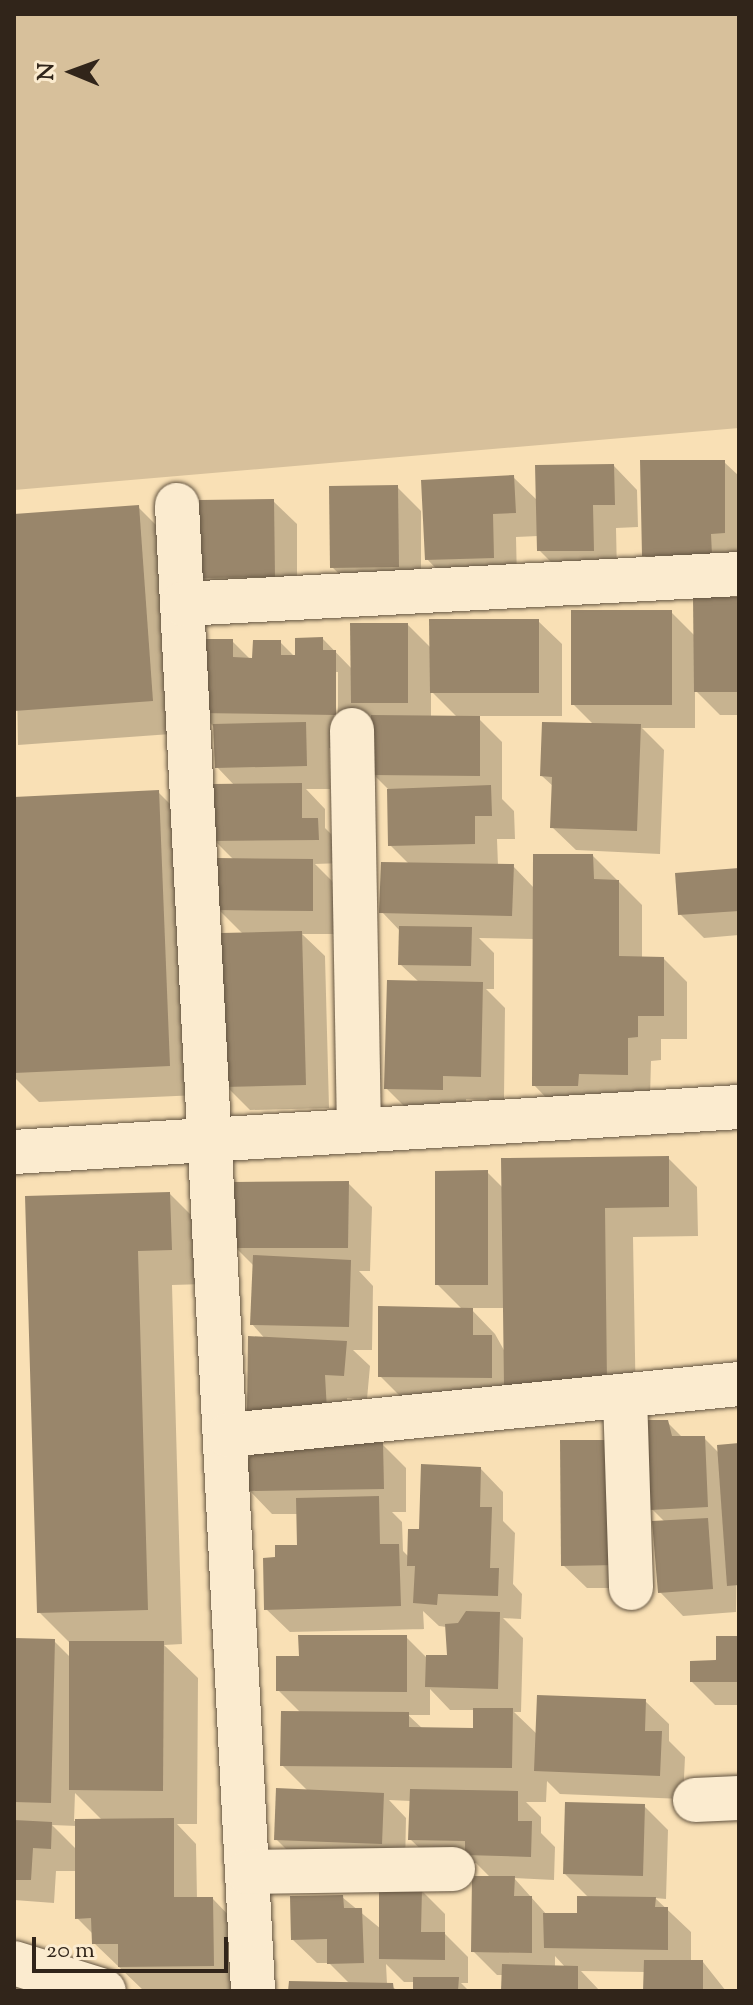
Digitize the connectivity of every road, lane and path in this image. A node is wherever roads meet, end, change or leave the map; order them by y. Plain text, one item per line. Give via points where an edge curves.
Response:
1 (177, 505) dead end
2 (739, 574) edge
3 (183, 604) junction
4 (352, 730) dead end
5 (739, 1107) edge
6 (359, 1130) junction
7 (207, 1139) junction
8 (14, 1152) edge
9 (739, 1384) edge
10 (625, 1396) junction
11 (228, 1435) junction
12 (631, 1588) dead end
13 (739, 1798) edge
14 (695, 1800) dead end
15 (453, 1869) dead end
16 (248, 1872) junction
17 (14, 1963) edge
18 (104, 1991) edge
19 (253, 1991) edge

1 - 3 street
2 - 3 street
3 - 7 street
4 - 6 street
5 - 6 street
6 - 7 street
7 - 8 street
7 - 11 street
9 - 10 street
10 - 11 street
10 - 12 street
11 - 16 street
13 - 14 street
15 - 16 street
16 - 19 street
17 - 18 street

